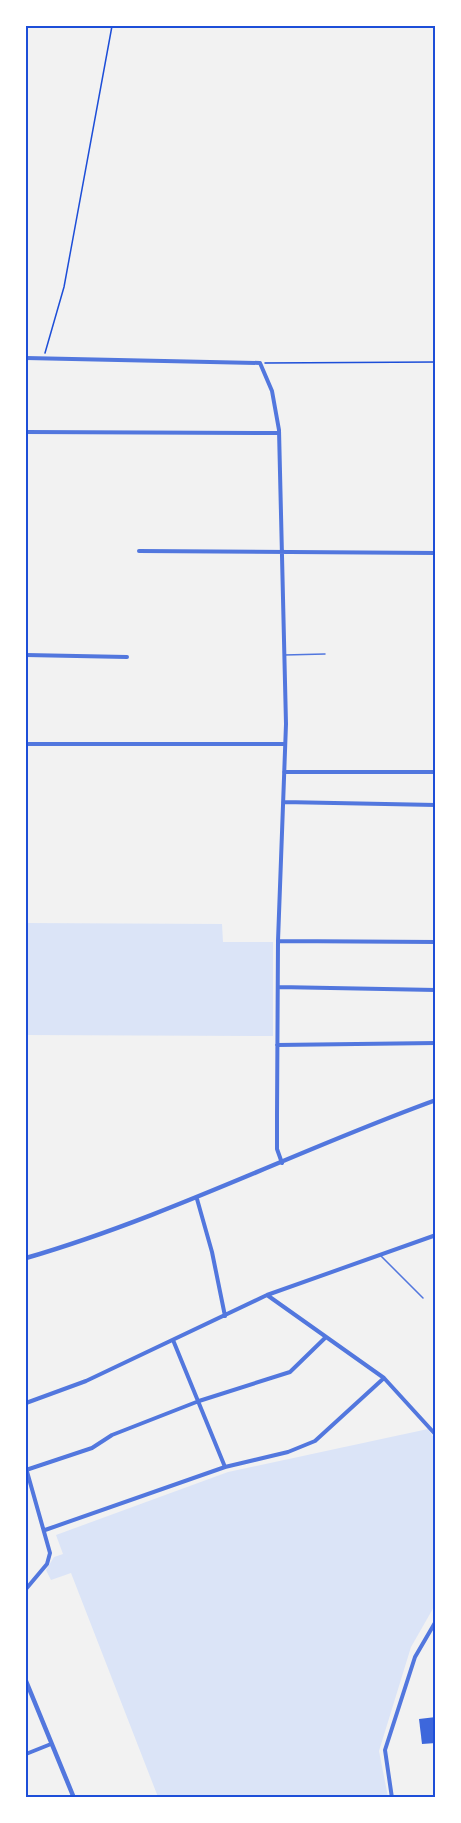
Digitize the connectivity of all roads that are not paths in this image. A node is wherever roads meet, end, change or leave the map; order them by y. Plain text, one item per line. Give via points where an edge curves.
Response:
1 (26, 358) edge
2 (26, 432) edge
3 (279, 433) junction
4 (138, 551) dead end
5 (281, 552) junction
6 (435, 553) edge
7 (325, 654) dead end
8 (26, 655) edge
9 (283, 655) junction
10 (127, 657) dead end
11 (26, 744) edge
12 (285, 744) junction
13 (284, 772) junction
14 (435, 772) edge
15 (283, 802) junction
16 (435, 805) edge
17 (278, 941) junction
18 (435, 942) edge
19 (278, 987) junction
20 (435, 990) edge
21 (435, 1043) edge
22 (277, 1045) junction
23 (435, 1100) edge
24 (282, 1163) junction
25 (196, 1199) junction
26 (435, 1235) edge
27 (380, 1255) junction
28 (26, 1258) edge
29 (267, 1295) junction
30 (423, 1298) dead end
31 (225, 1316) junction
32 (326, 1337) junction
33 (173, 1340) junction
34 (384, 1378) junction
35 (199, 1401) junction
36 (26, 1403) edge
37 (435, 1435) edge
38 (225, 1467) junction
39 (26, 1469) edge
40 (45, 1530) junction
41 (26, 1589) edge
42 (435, 1621) edge
43 (26, 1681) edge
44 (51, 1744) junction
45 (26, 1754) edge
46 (74, 1797) edge
47 (392, 1797) edge

1 - 3 street via 260,363 272,391
2 - 3 street
3 - 5 street
4 - 5 street
5 - 6 street
5 - 9 street
7 - 9 lane
8 - 10 street
9 - 12 street
11 - 12 street
12 - 13 street
13 - 14 street
13 - 15 street
15 - 16 street
15 - 17 street
17 - 18 street
17 - 19 street
19 - 20 street
19 - 22 street
21 - 22 street
22 - 24 street via 278,1149
23 - 24 street
24 - 25 street
25 - 28 street
25 - 31 street
26 - 27 street
27 - 29 street
27 - 30 lane
29 - 31 street
29 - 32 street
31 - 33 street
32 - 34 street
32 - 35 street via 290,1372
33 - 35 street
33 - 36 street via 86,1381
34 - 37 street
34 - 38 street via 315,1441 288,1452
35 - 38 street
35 - 39 street via 111,1435 92,1448
38 - 40 street
39 - 40 street
40 - 41 street via 49,1557
42 - 47 street via 416,1657 385,1750
43 - 44 street
44 - 45 street
44 - 46 street

